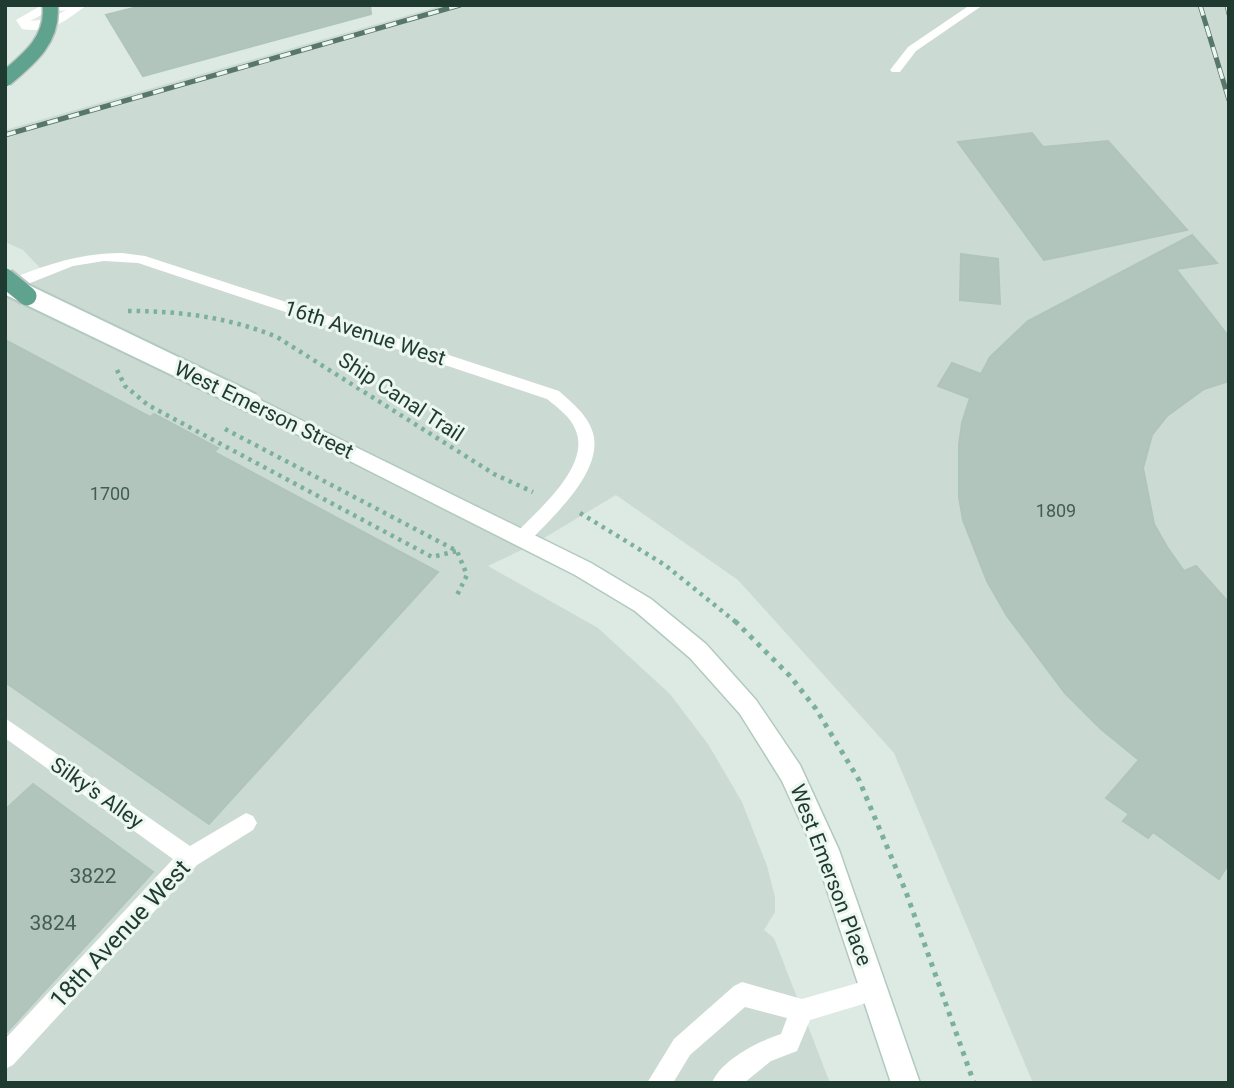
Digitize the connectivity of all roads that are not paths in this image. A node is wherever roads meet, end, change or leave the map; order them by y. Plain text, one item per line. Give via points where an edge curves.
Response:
1 (50, 5) edge
2 (978, 5) edge
3 (896, 70) dead end
4 (5, 79) edge
5 (5, 278) edge
6 (5, 286) edge
7 (27, 296) junction
8 (522, 538) junction
9 (5, 727) edge
10 (246, 823) dead end
11 (189, 858) junction
12 (876, 990) junction
13 (802, 1011) junction
14 (5, 1057) edge
15 (659, 1083) edge
16 (724, 1083) edge
17 (906, 1083) edge

1 - 4 main road, bridge via 51,21 44,40
2 - 3 lane via 912,49
5 - 7 main road, bridge
6 - 7 main road, West Emerson Street, bridge
6 - 8 lane, 16th Avenue West via 75,260 106,256 140,259 553,395 582,421 586,461
7 - 8 main road, West Emerson Street, bridge
8 - 12 main road, West Emerson Place via 643,605 698,651 748,707 791,773 826,850
9 - 11 lane, Silky's Alley
10 - 11 lane, 18th Avenue West
11 - 14 lane, 18th Avenue West
12 - 13 lane
12 - 17 main road, West Emerson Place
13 - 15 lane via 742,994 682,1047
13 - 16 lane via 789,1043 764,1051

